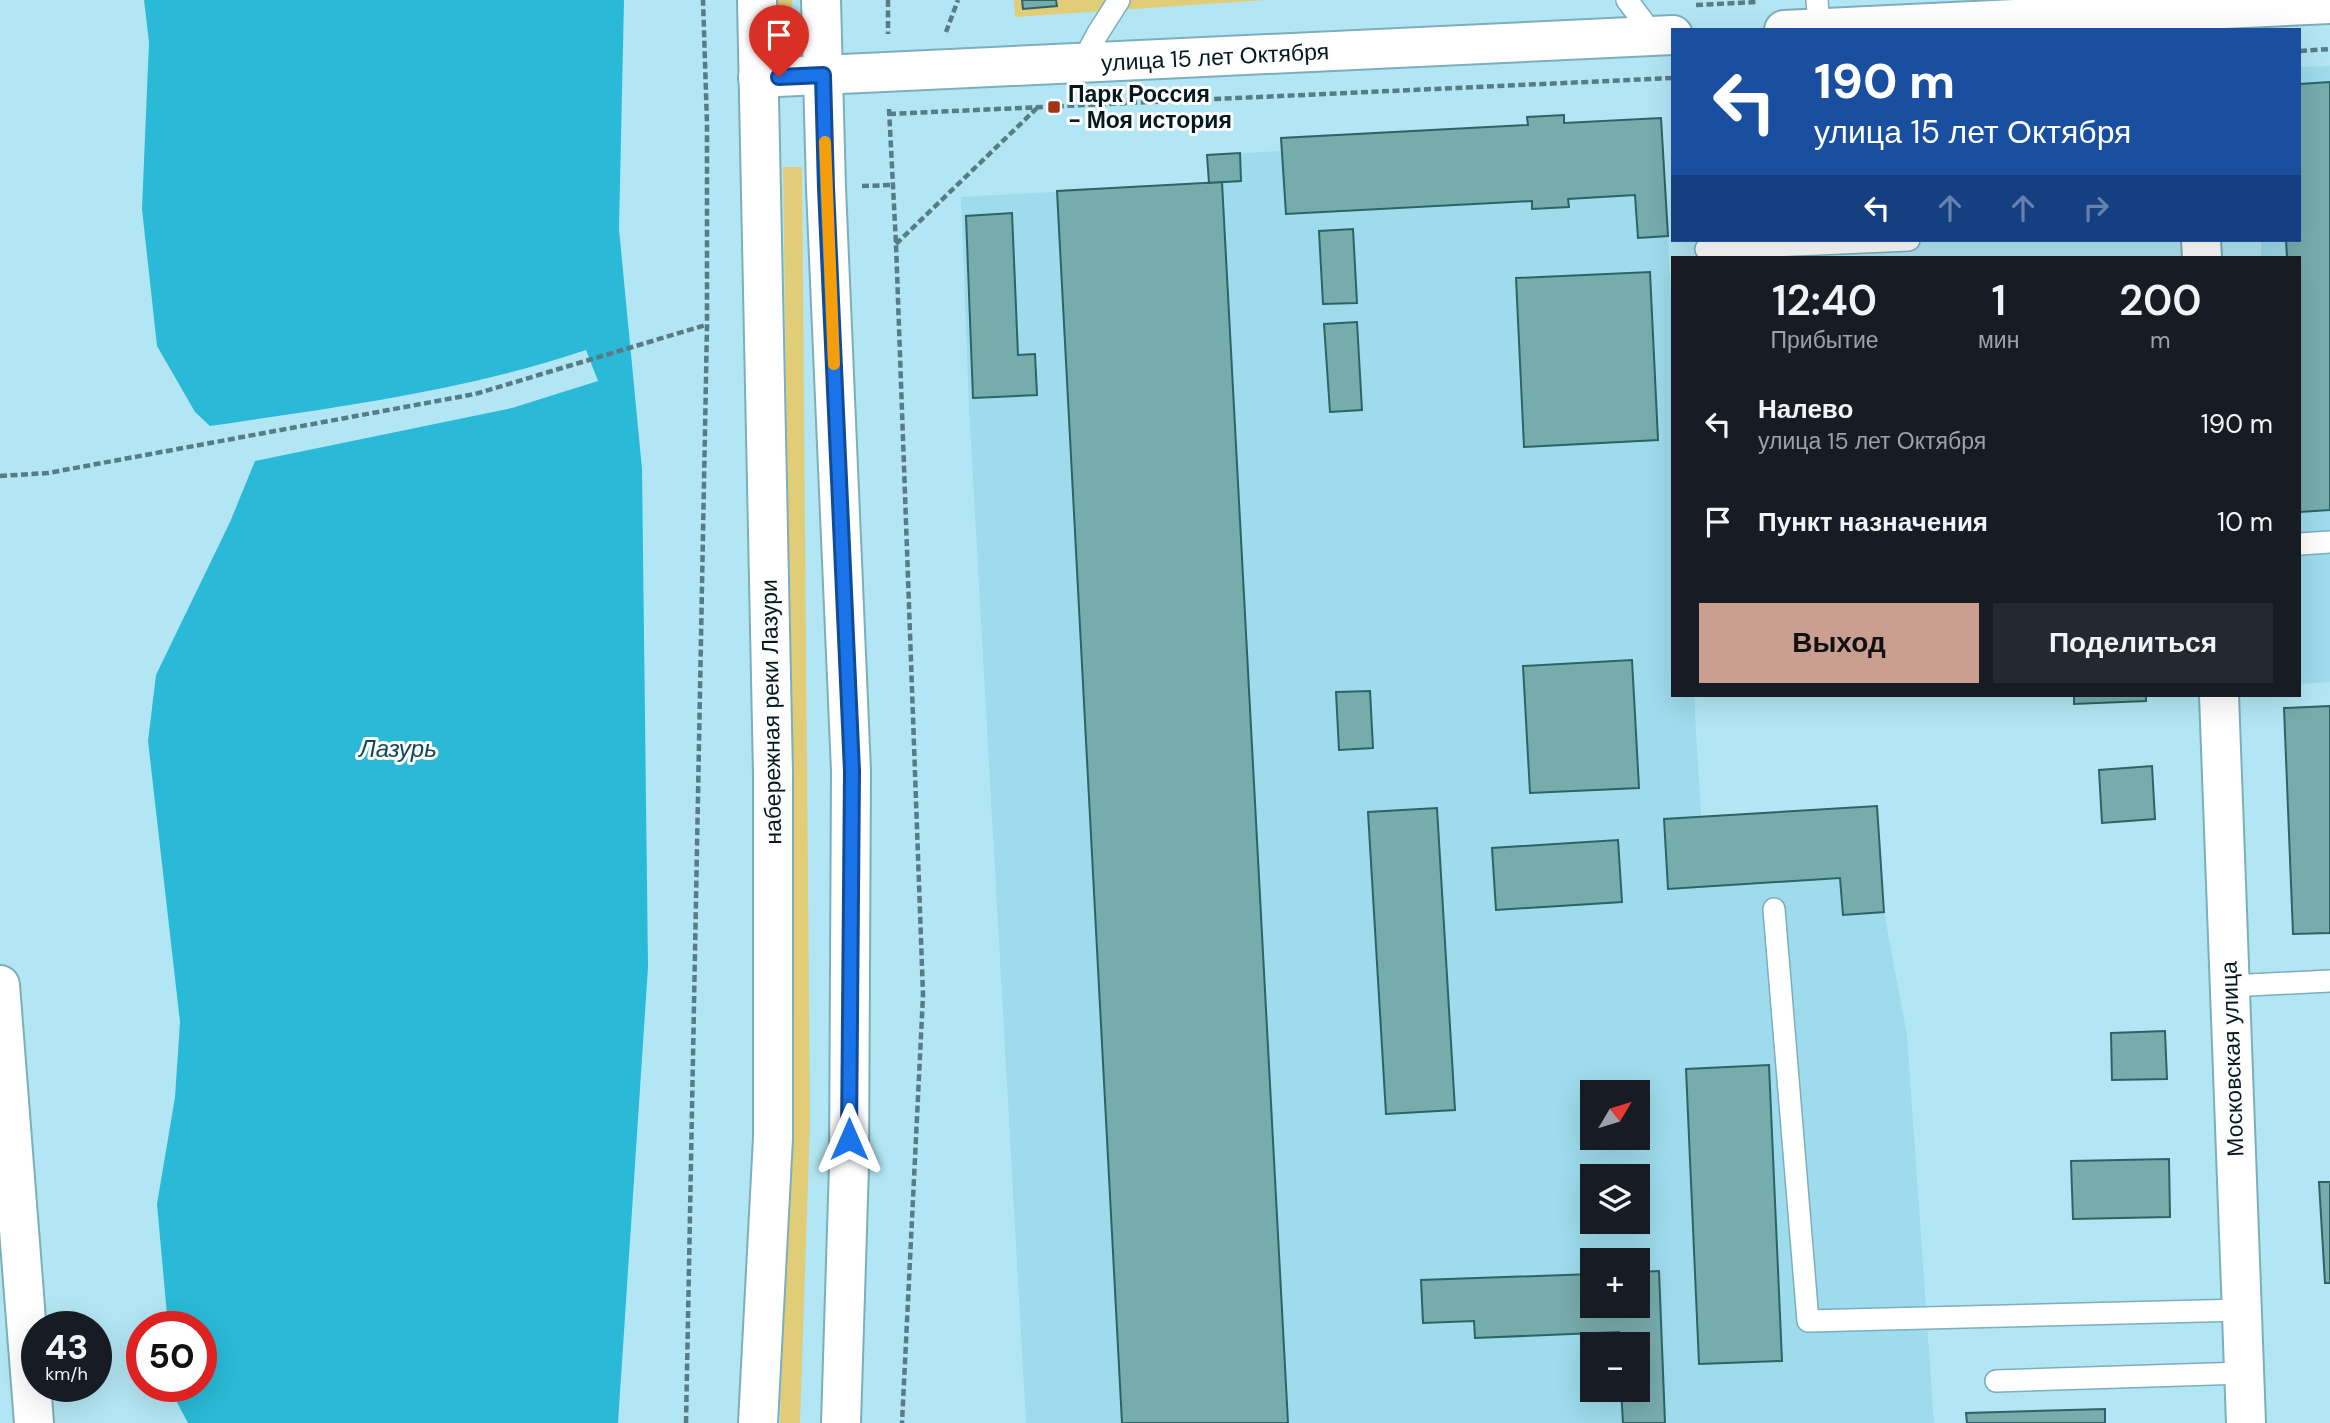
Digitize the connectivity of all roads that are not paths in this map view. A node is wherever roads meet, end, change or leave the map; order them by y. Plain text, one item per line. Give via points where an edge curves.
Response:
1 (757, 0) edge
2 (821, 0) edge
3 (1119, 0) edge
4 (1627, 0) edge
5 (2330, 4) edge
6 (2193, 14) edge
7 (1807, 19) edge
8 (1663, 35) edge
9 (1083, 63) junction
10 (823, 75) junction
11 (758, 78) junction
12 (1864, 242) edge
13 (1706, 249) edge
14 (2330, 542) edge
15 (2301, 544) edge
16 (2219, 697) edge
17 (1774, 909) dead end
18 (2330, 981) edge
19 (0, 985) edge
20 (2230, 986) junction
21 (2242, 1310) junction
22 (2244, 1373) junction
23 (1996, 1381) dead end
24 (34, 1423) edge
25 (758, 1423) edge
26 (841, 1423) edge
27 (2246, 1423) edge

1 - 11 main road, набережная реки Лазури
2 - 10 main road
3 - 9 lane
4 - 8 lane
5 - 6 main road
6 - 7 main road
8 - 9 main road, улица 15 лет Октября
9 - 10 main road, улица 15 лет Октября
10 - 11 main road, улица 15 лет Октября
10 - 26 main road via 852,771 849,1166
11 - 25 main road, набережная реки Лазури via 774,963 774,1138
12 - 13 lane
14 - 15 lane
16 - 20 main road, Московская улица
17 - 21 lane via 1808,1321
18 - 20 lane
19 - 24 main road
20 - 21 main road, Московская улица
21 - 22 main road, Московская улица
22 - 23 lane
22 - 27 main road, Московская улица

